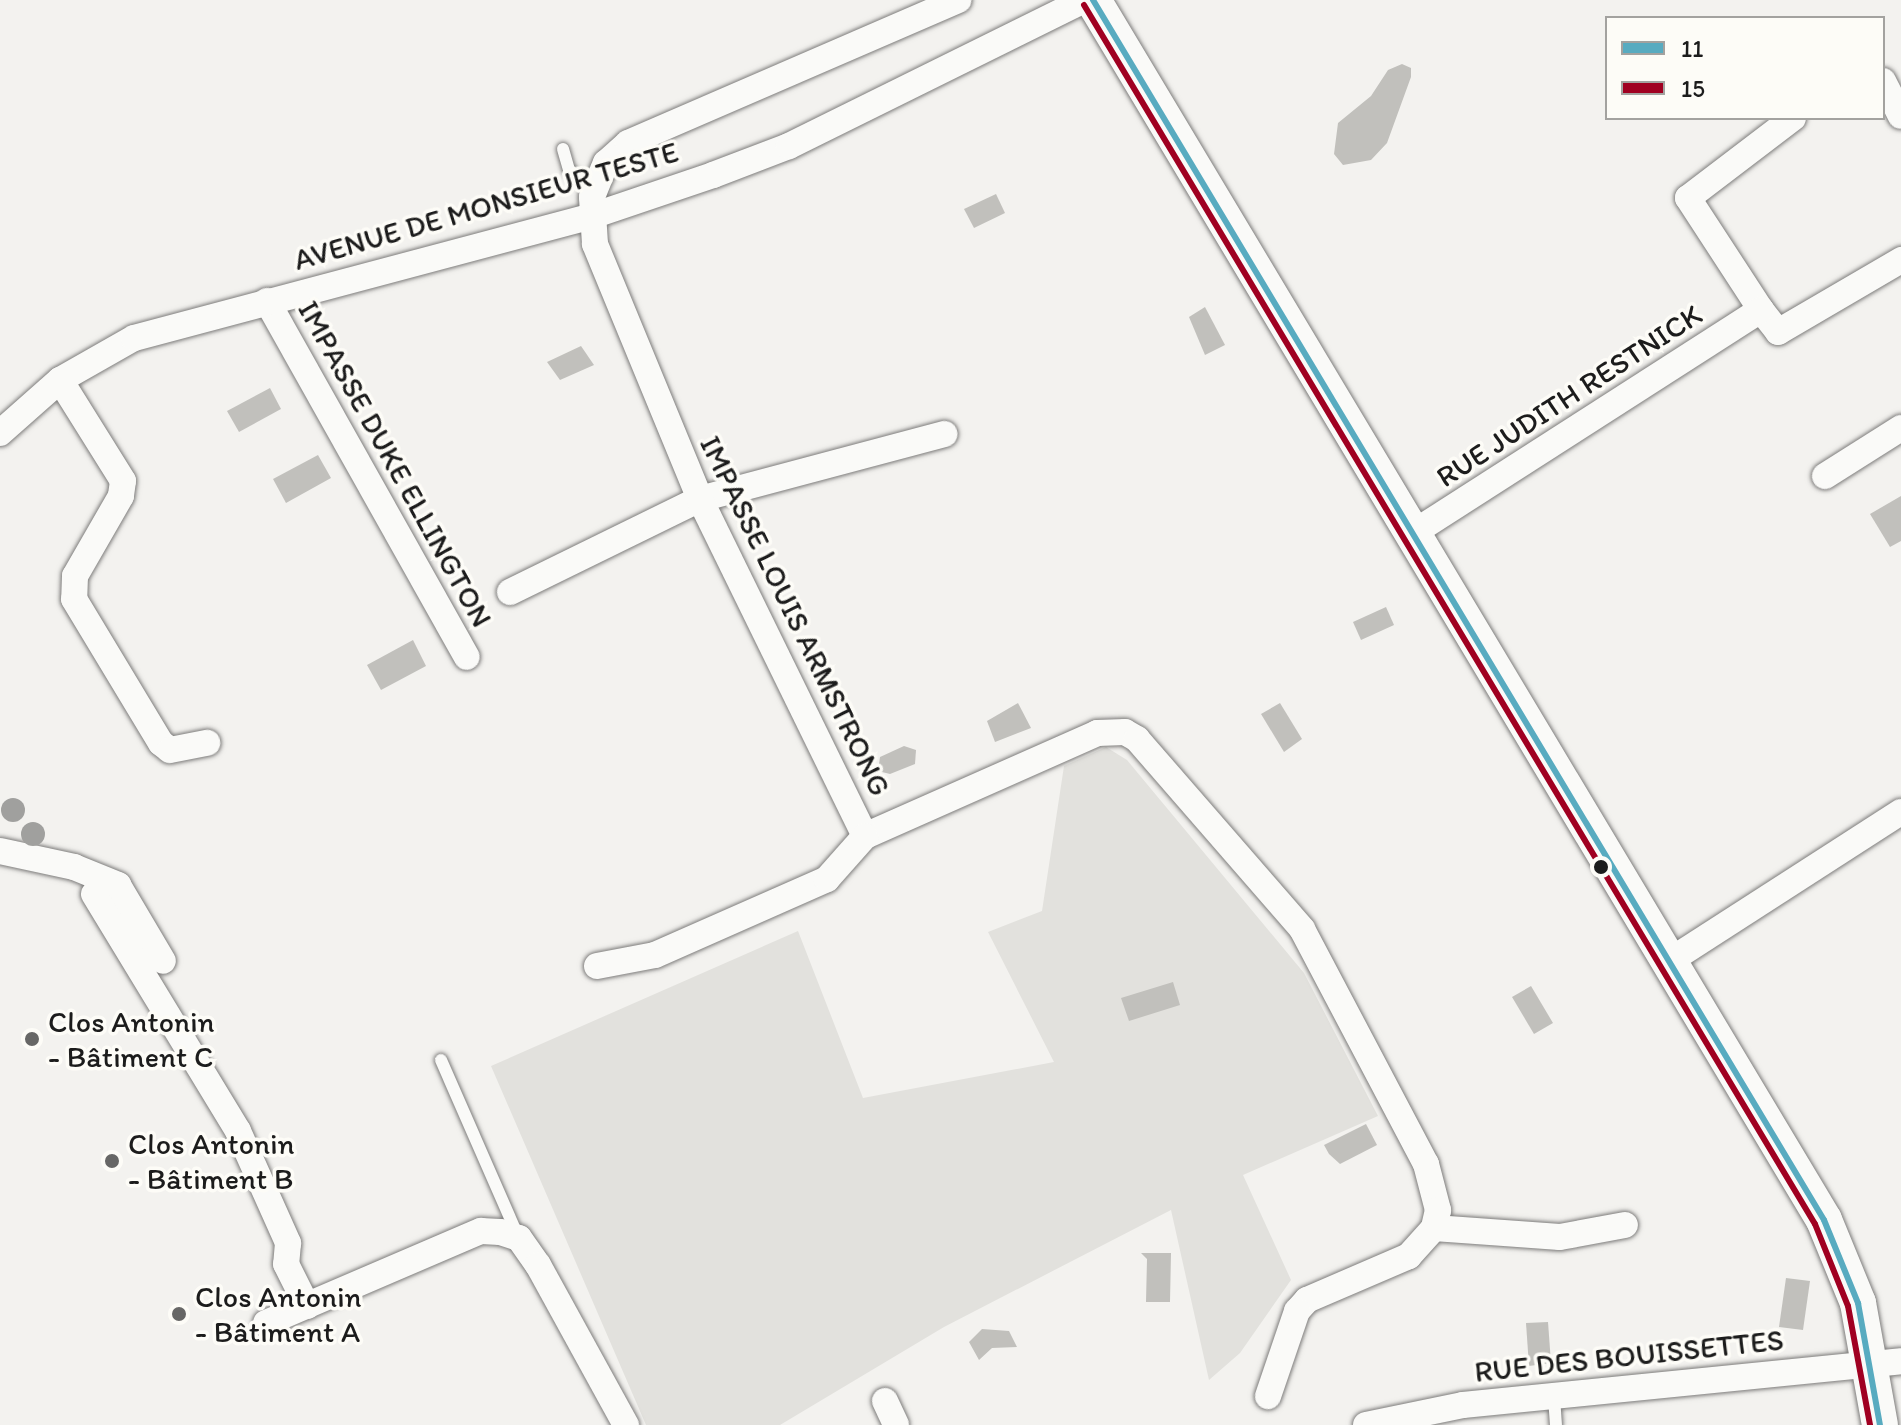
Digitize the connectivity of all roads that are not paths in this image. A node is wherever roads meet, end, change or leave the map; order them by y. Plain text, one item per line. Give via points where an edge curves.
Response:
1 (958, 0) edge
2 (1084, 0) edge
3 (1093, 0) edge
4 (1885, 85) edge
5 (1901, 116) edge
6 (1790, 120) edge
7 (563, 149) dead end
8 (594, 188) junction
9 (592, 216) junction
10 (1901, 260) edge
11 (267, 301) junction
12 (1761, 310) junction
13 (60, 380) junction
14 (1901, 428) edge
15 (0, 433) edge
16 (944, 434) dead end
17 (1825, 476) dead end
18 (700, 499) junction
19 (1410, 535) junction
20 (510, 592) dead end
21 (467, 657) dead end
22 (207, 743) dead end
23 (1901, 812) edge
24 (865, 836) junction
25 (0, 851) edge
26 (94, 894) dead end
27 (163, 961) dead end
28 (1668, 962) junction
29 (597, 966) dead end
30 (441, 1060) dead end
31 (1625, 1225) dead end
32 (1434, 1228) junction
33 (519, 1238) junction
34 (307, 1306) junction
35 (266, 1323) dead end
36 (1886, 1362) edge
37 (1268, 1396) dead end
38 (1554, 1397) junction
39 (626, 1425) edge
40 (1366, 1425) edge
41 (1556, 1425) edge
42 (1880, 1425) edge

1 - 8 street via 628,143 606,163
2 - 9 street, AVENUE DE MONSIEUR TESTE via 789,146
3 - 19 street
4 - 5 street
6 - 12 street via 1688,198
7 - 8 lane via 569,170
8 - 9 street, IMPASSE LOUIS ARMSTRONG
9 - 11 street, AVENUE DE MONSIEUR TESTE
9 - 18 street, IMPASSE LOUIS ARMSTRONG via 595,244
10 - 12 street via 1778,332
11 - 13 street, AVENUE DE MONSIEUR TESTE via 134,338
11 - 21 street, IMPASSE DUKE ELLINGTON
12 - 19 street, RUE JUDITH RESTNICK
13 - 15 street, AVENUE DE MONSIEUR TESTE
13 - 22 street via 123,481 121,496 75,576 74,599 161,743 170,750
14 - 17 street
16 - 18 street
18 - 20 street
18 - 24 street, IMPASSE LOUIS ARMSTRONG
19 - 28 street
23 - 28 street
24 - 29 street via 827,879 655,955
24 - 32 street, IMPASSE LOUIS ARMSTRONG via 1097,733 1125,732 1137,739 1302,929 1426,1164 1435,1188
25 - 27 street via 74,867 118,885
26 - 34 street via 238,1131 288,1243 286,1264
28 - 36 street via 1824,1220
30 - 33 lane
31 - 32 street via 1560,1237
32 - 37 street via 1409,1256 1307,1300 1285,1340
33 - 34 street via 481,1231
33 - 39 street
34 - 35 street
36 - 38 street, RUE DES BOUISSETTES
36 - 42 street
38 - 40 street, RUE DES BOUISSETTES via 1463,1405
38 - 41 lane

